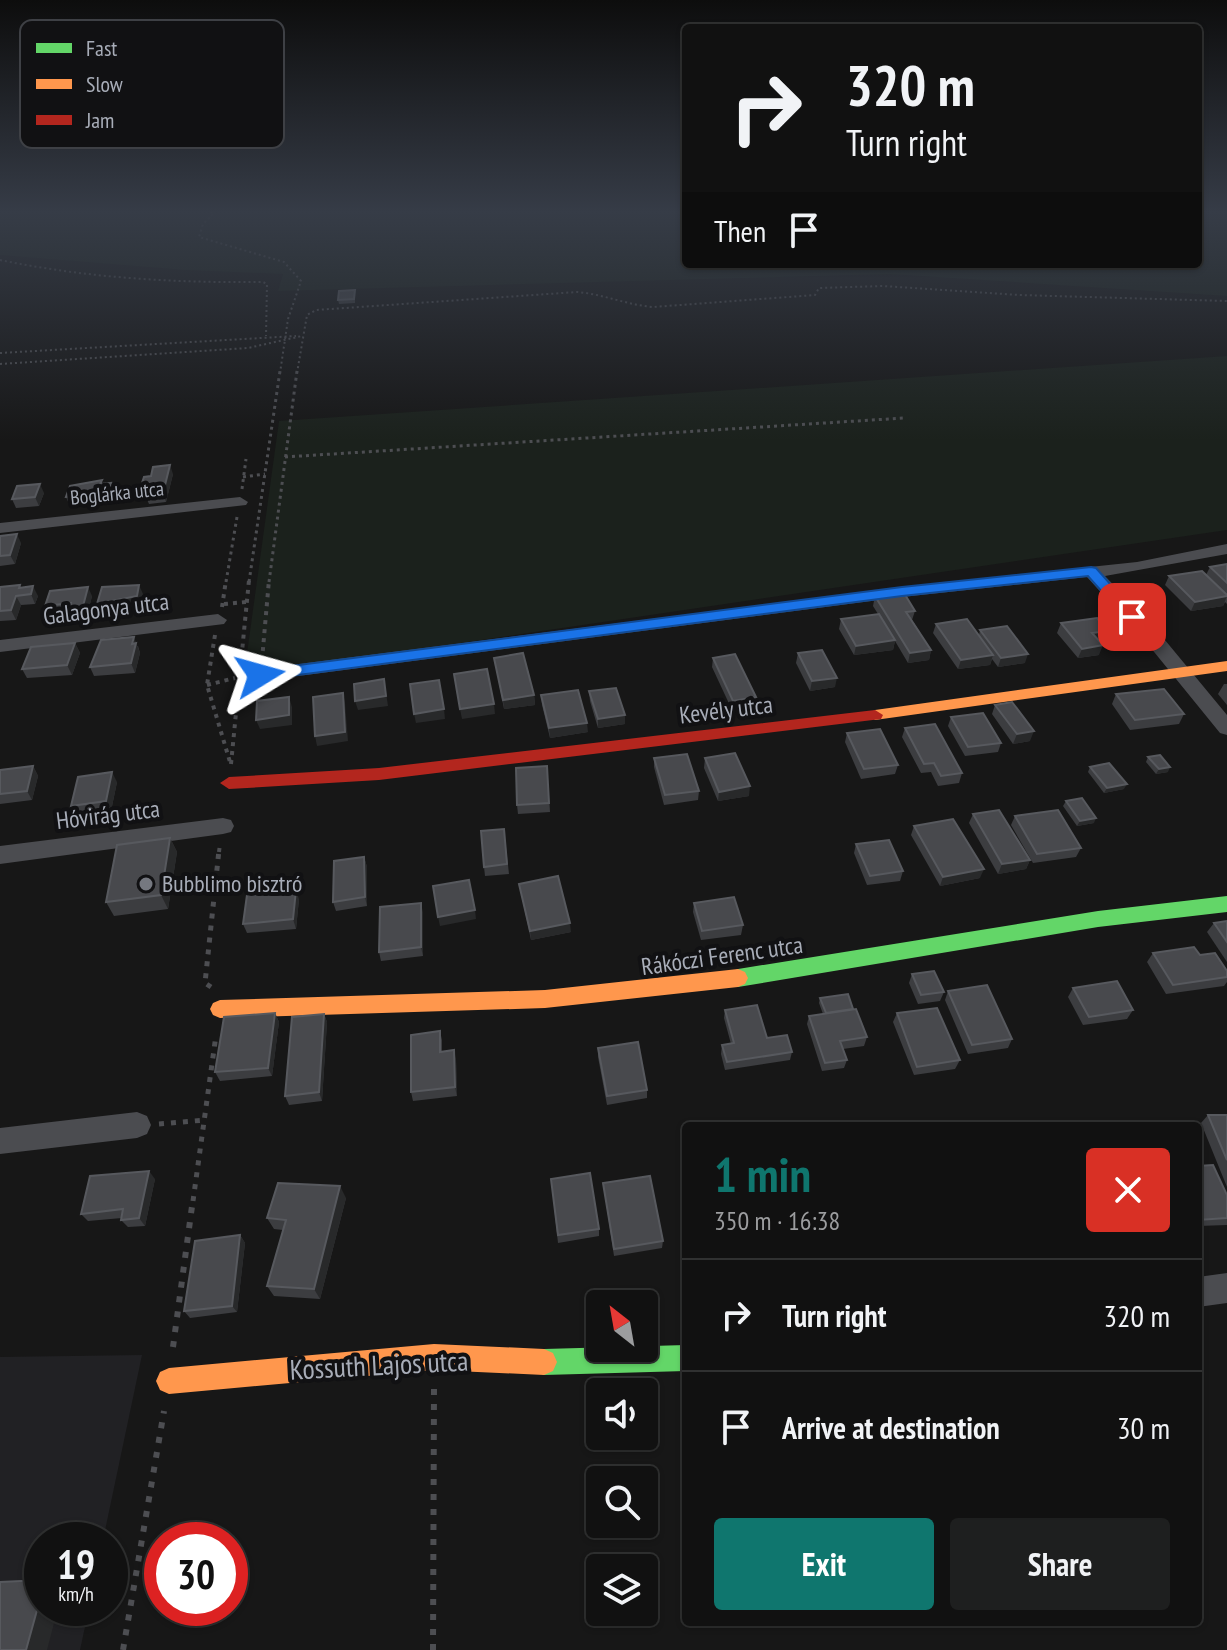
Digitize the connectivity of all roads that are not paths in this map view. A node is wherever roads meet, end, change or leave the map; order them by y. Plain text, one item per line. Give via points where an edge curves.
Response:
1 (240, 502) road end
2 (0, 528) edge
3 (1227, 549) edge
4 (1091, 571) junction
5 (220, 612) road end
6 (0, 646) edge
7 (1227, 666) edge
8 (1180, 672) junction
9 (260, 675) road end
10 (1227, 728) edge
11 (229, 783) dead end
12 (223, 826) road end
13 (0, 855) edge
14 (1227, 904) edge
15 (220, 1009) road end
16 (137, 1125) road end
17 (0, 1141) edge
18 (1227, 1288) edge
19 (1202, 1291) edge
20 (682, 1358) edge
21 (169, 1381) road end

1 - 2 street, Boglárka utca
3 - 4 street
4 - 8 street
4 - 9 street
5 - 6 street, Galagonya utca
7 - 8 street, Kevély utca
8 - 10 street
8 - 11 street, Kevély utca via 758,731 379,774
12 - 13 street, Hóvirág utca
14 - 15 street, Rákóczi Ferenc utca via 1098,919 653,992
16 - 17 street
18 - 19 street
20 - 21 street, Kossuth Lajos utca via 530,1362 434,1357

